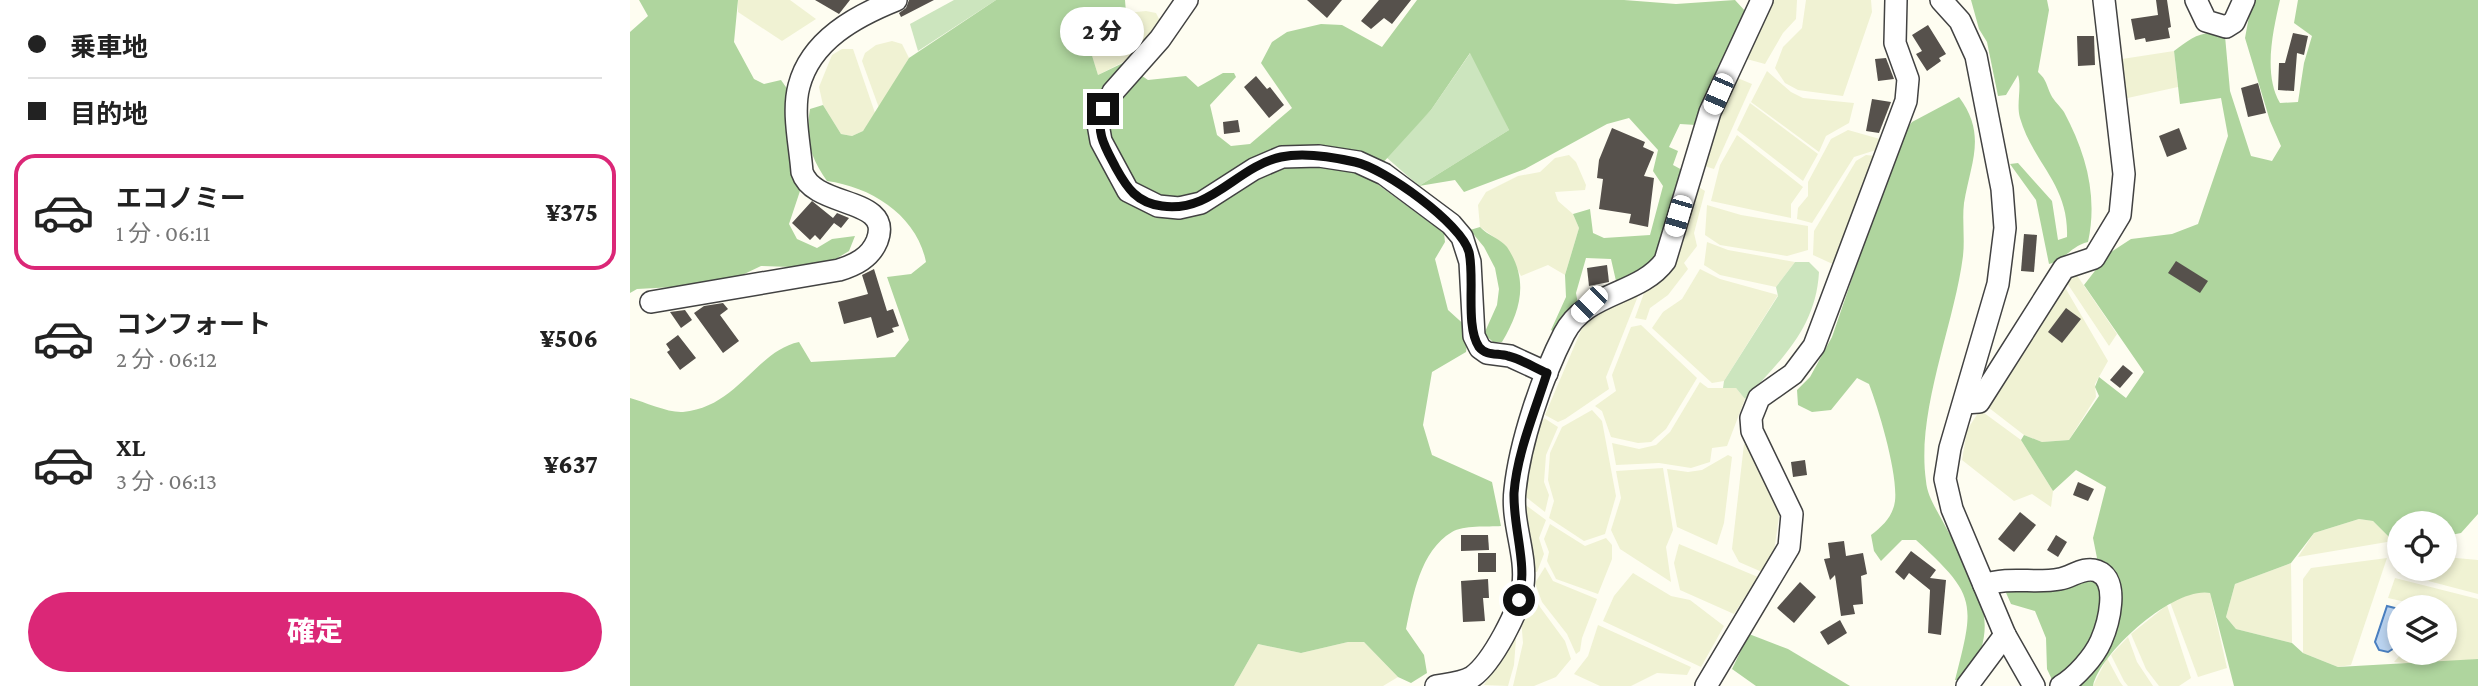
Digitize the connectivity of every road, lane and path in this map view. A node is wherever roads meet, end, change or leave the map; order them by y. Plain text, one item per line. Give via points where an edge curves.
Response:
1 (896, 0) edge
2 (1187, 0) edge
3 (1762, 0) edge
4 (1896, 0) edge
5 (1941, 0) edge
6 (2104, 0) edge
7 (2196, 0) edge
8 (2245, 0) edge
9 (651, 302) dead end
10 (1547, 373) junction
11 (1964, 404) junction
12 (1984, 585) junction
13 (2004, 635) junction
14 (1436, 686) edge
15 (1706, 686) edge
16 (1968, 686) edge
17 (2034, 686) edge
18 (2062, 686) edge

1 - 9 street via 841,27 818,51 799,85 797,102 806,183 825,196 870,211 879,231 868,254 858,264 839,270
2 - 10 street via 1166,32 1113,92 1098,124 1101,141 1128,191 1158,206 1179,208 1201,203 1282,157 1358,162 1384,174 1462,237 1470,262 1474,336 1480,348
3 - 10 street via 1710,112 1665,261 1650,276 1589,304 1565,331
4 - 15 street via 1895,43 1908,89 1885,163 1814,346 1793,374 1764,392 1751,418 1752,431 1791,514 1789,547
5 - 11 street via 1959,21 1976,56 2004,218 1998,284
6 - 11 street via 2124,174 2120,215 2094,258 2064,268 1979,402
7 - 8 street via 2206,21 2226,27 2234,22
10 - 14 street via 1517,470 1514,495 1523,568 1519,600 1498,643 1473,676
11 - 12 street via 1945,479 1952,509
12 - 13 street
12 - 18 street via 1997,580 2060,579 2084,570 2097,571 2105,578 2111,593 2101,643
13 - 16 street
13 - 17 street

